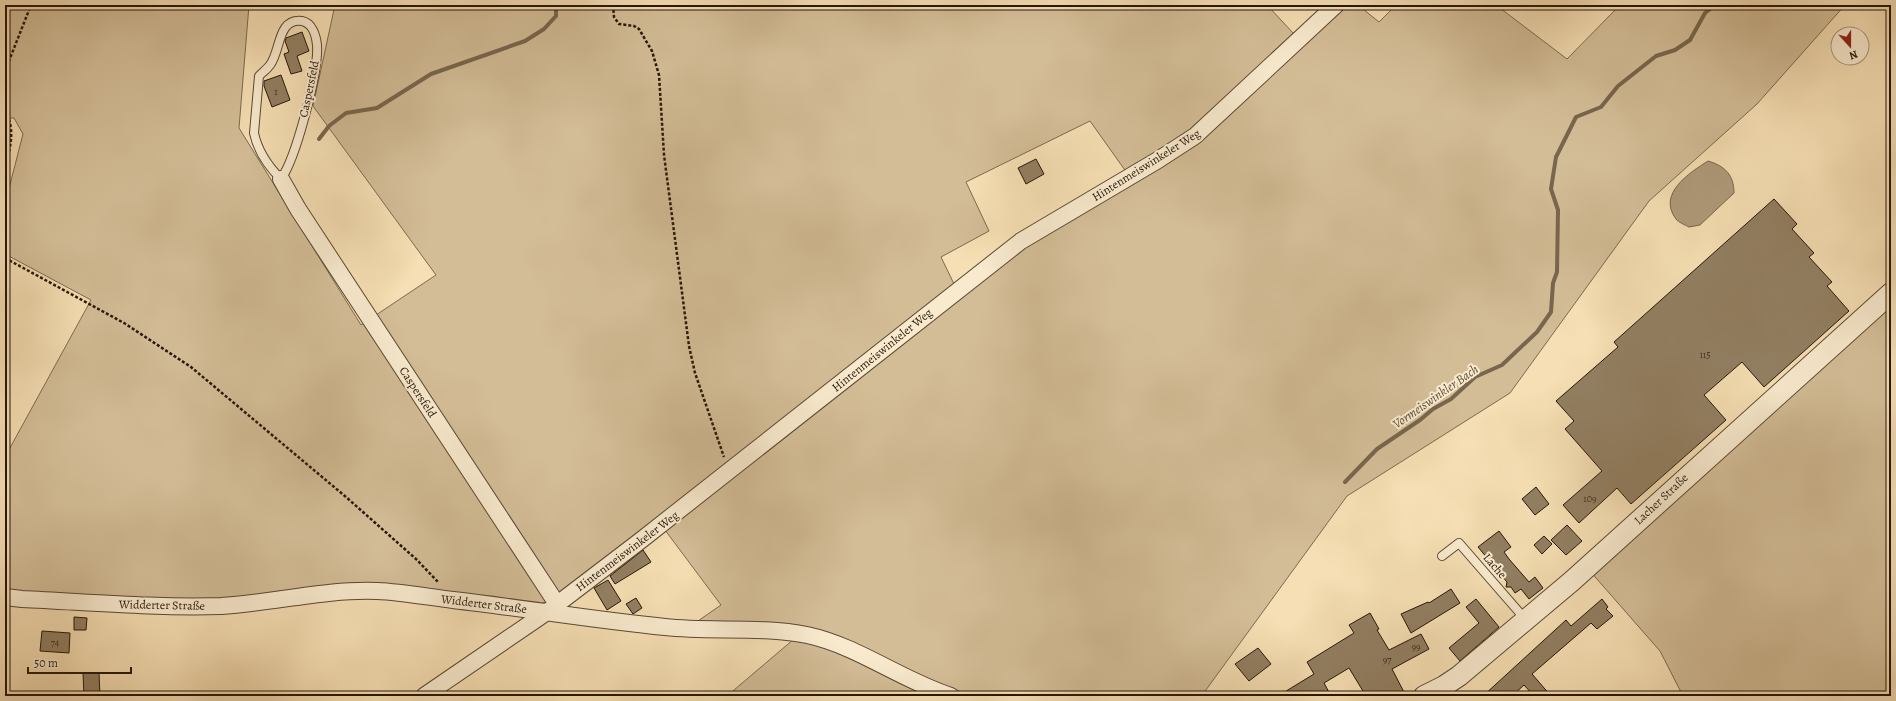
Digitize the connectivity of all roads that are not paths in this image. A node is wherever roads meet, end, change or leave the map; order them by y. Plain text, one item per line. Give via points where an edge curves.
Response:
1 (1336, 5) edge
2 (281, 179) junction
3 (1891, 293) edge
4 (1442, 556) dead end
5 (5, 597) edge
6 (552, 608) junction
7 (1526, 620) junction
8 (424, 696) edge
9 (951, 696) edge
10 (1424, 696) edge

1 - 6 street, Hintenmeiswinkeler Weg via 1195,136 1043,226 1009,249 730,472
2 - 2 lane, Caspersfeld via 292,157 315,70 315,36 310,25 302,21 293,22 285,27 271,64 259,76 254,133 266,161
2 - 6 street, Caspersfeld
3 - 7 street, Lacher Straße
4 - 7 lane, Lache via 1459,543
5 - 6 street, Widderter Straße via 177,606 236,605 359,591
6 - 8 street, Hintenmeiswinkeler Weg
6 - 9 street, Widderter Straße via 668,628 805,635 846,648 934,691
7 - 10 street, Lacher Straße via 1453,681

